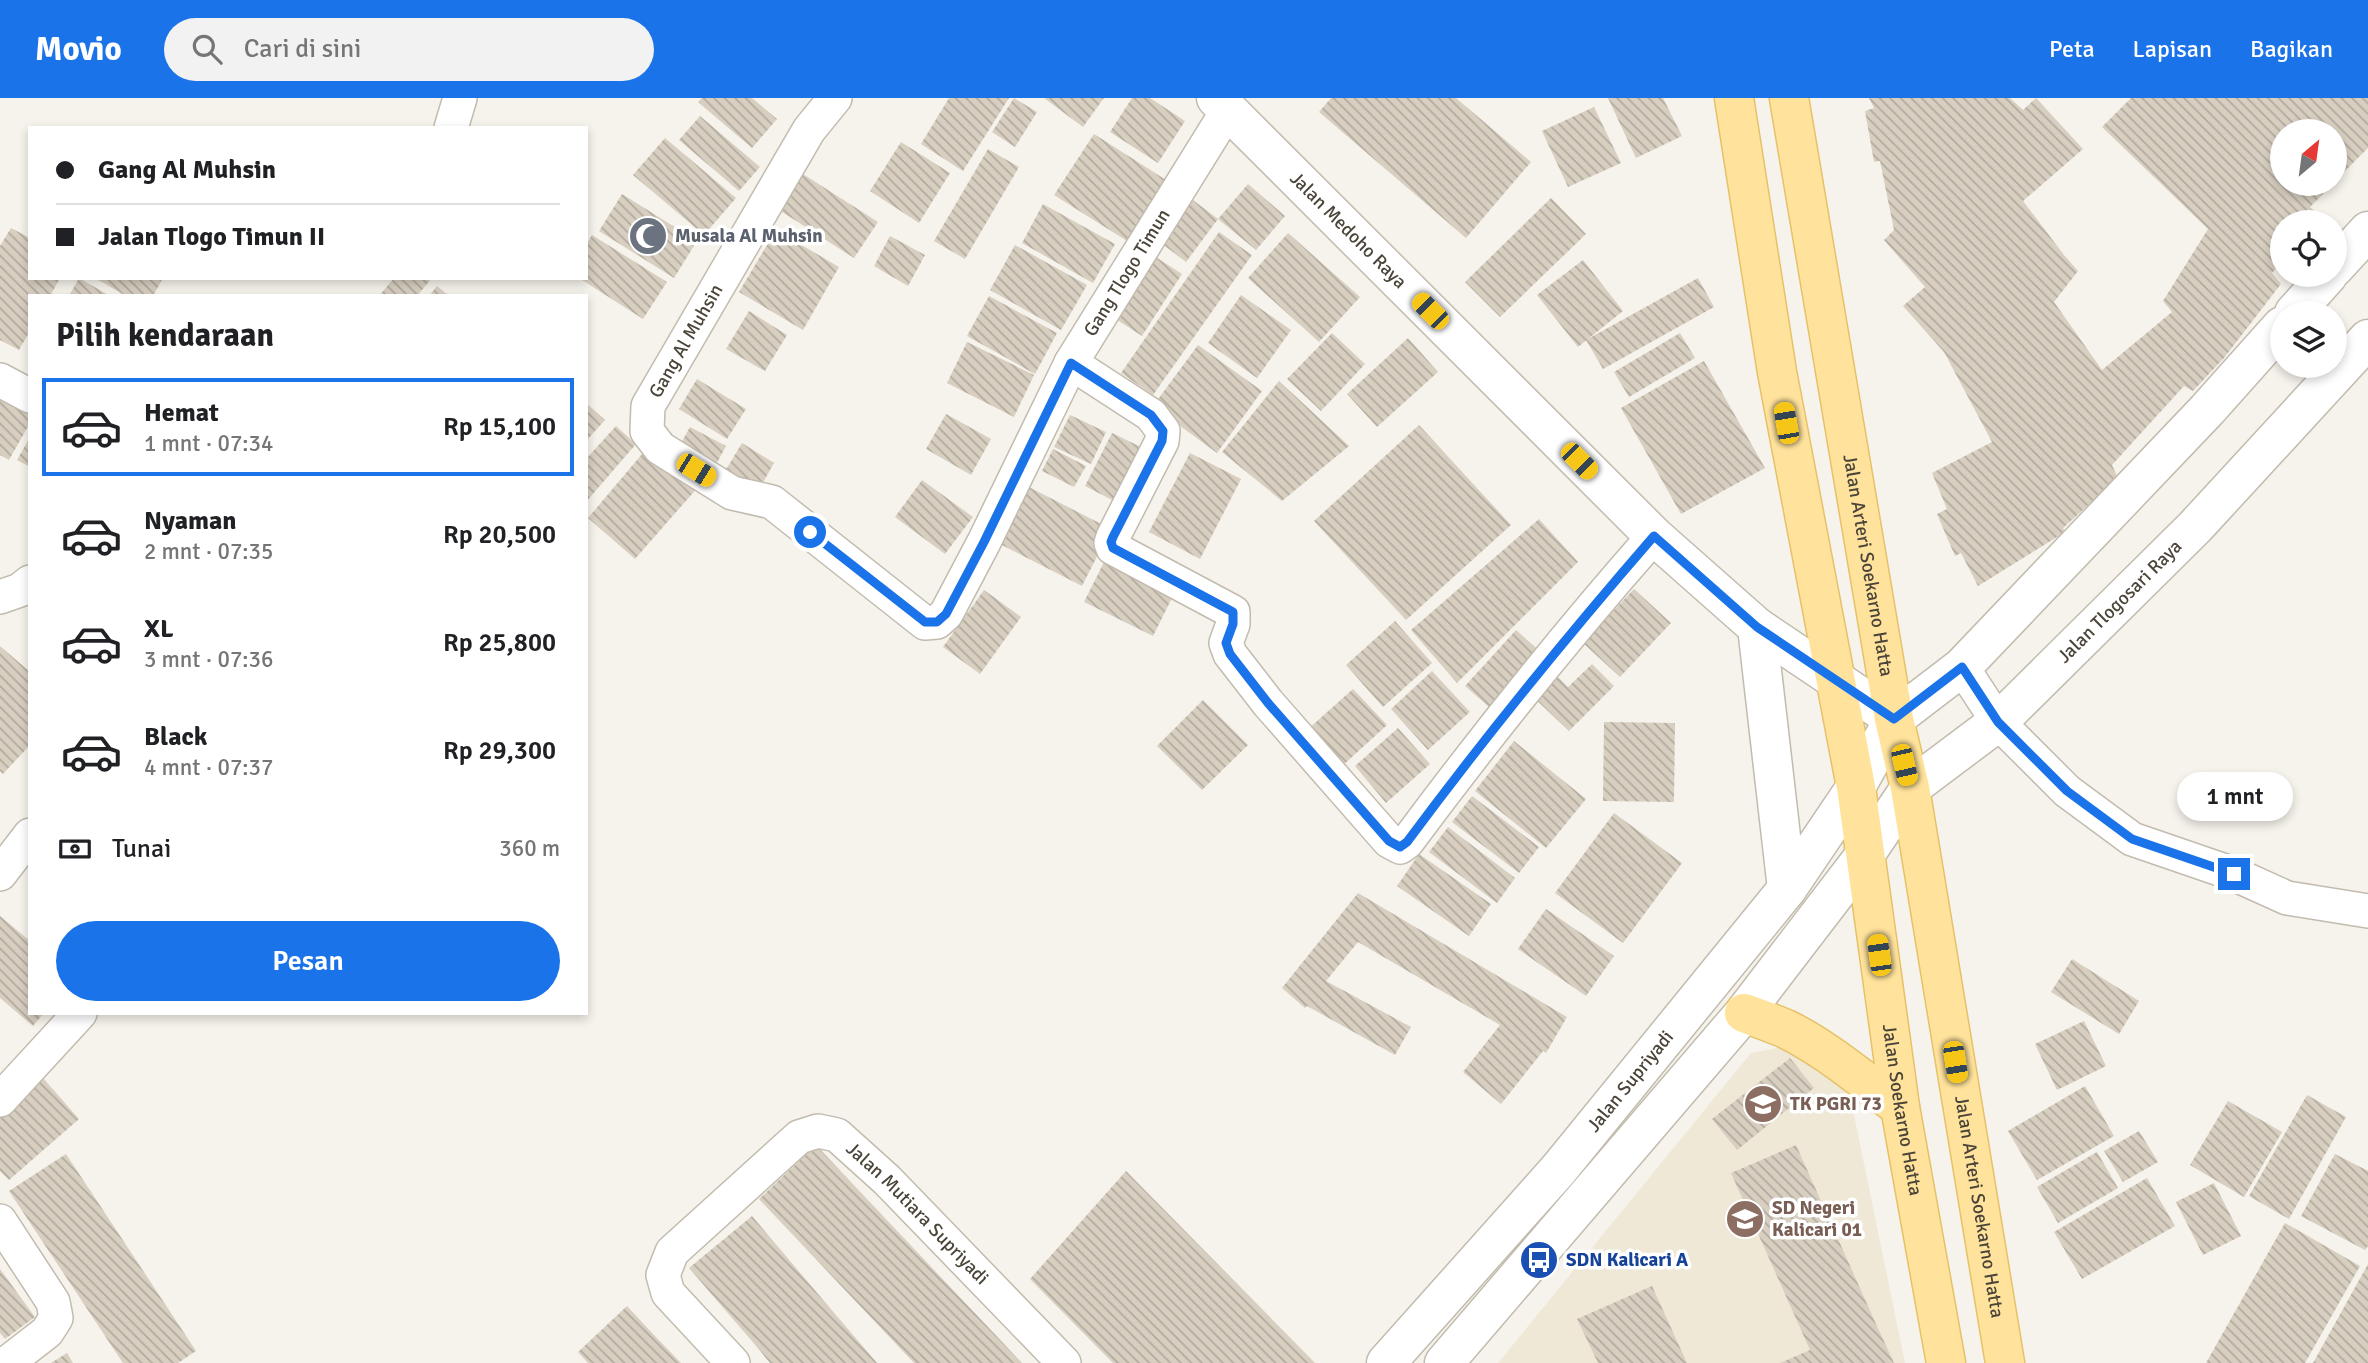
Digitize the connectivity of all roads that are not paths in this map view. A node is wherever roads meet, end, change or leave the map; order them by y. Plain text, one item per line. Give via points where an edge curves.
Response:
1 (460, 98) edge
2 (835, 98) edge
3 (1734, 98) edge
4 (1788, 98) edge
5 (1222, 104) edge
6 (452, 126) edge
7 (2368, 231) edge
8 (2347, 254) edge
9 (2318, 287) edge
10 (2305, 301) edge
11 (2270, 339) edge
12 (2368, 339) edge
13 (1071, 363) junction
14 (0, 380) edge
15 (28, 395) edge
16 (1654, 536) junction
17 (868, 577) joint
18 (28, 584) edge
19 (0, 597) edge
20 (1757, 627) junction
21 (1962, 667) junction
22 (1834, 678) junction
23 (1894, 719) junction
24 (1998, 722) junction
25 (1856, 787) junction
26 (1910, 788) junction
27 (28, 838) edge
28 (1864, 855) junction
29 (0, 874) edge
30 (1787, 889) junction
31 (2368, 911) edge
32 (1744, 1013) junction
33 (78, 1015) edge
34 (0, 1100) edge
35 (1900, 1107) junction
36 (1559, 1169) junction
37 (1588, 1194) junction
38 (0, 1221) edge
39 (7, 1363) edge
40 (733, 1363) edge
41 (1064, 1363) edge
42 (1386, 1363) edge
43 (1444, 1363) edge
44 (1946, 1363) edge
45 (2006, 1363) edge

1 - 6 street
2 - 17 street, Gang Al Muhsin via 809,130 648,406 648,431 660,448 732,493 772,502
3 - 22 main road via 1777,372
4 - 23 main road, Jalan Arteri Soekarno Hatta
5 - 13 street, Gang Tlogo Timun
5 - 16 street, Jalan Medoho Raya
7 - 8 street
9 - 10 street
11 - 21 street
12 - 24 street, Jalan Tlogosari Raya via 2195,527
13 - 16 street via 1151,415 1163,431 1113,537 1113,548 1233,612 1226,643 1230,654 1389,841 1400,847 1579,622
13 - 17 street, Gang Tlogo Timun via 946,614 937,622 925,622
14 - 15 street
16 - 20 street, Jalan Medoho Raya
18 - 19 street
20 - 22 street, Jalan Medoho Raya
20 - 30 street
21 - 23 street
21 - 24 street
22 - 23 street, Jalan Medoho Raya
22 - 25 main road
23 - 25 street
23 - 26 main road, Jalan Arteri Soekarno Hatta
24 - 26 street, Jalan Tlogosari Raya
24 - 31 street via 2067,791 2132,839 2234,874 2287,898
25 - 28 main road
25 - 30 street, Jalan Supriyadi
26 - 28 street, Jalan Tlogosari Raya
26 - 45 main road, Jalan Arteri Soekarno Hatta
27 - 29 street
28 - 32 street, Jalan Supriyadi
28 - 35 main road, Jalan Soekarno Hatta
30 - 36 street, Jalan Supriyadi
32 - 35 main road via 1809,1043
32 - 37 street, Jalan Supriyadi
33 - 34 street
35 - 44 main road, Jalan Soekarno Hatta
36 - 37 street
36 - 42 street, Jalan Supriyadi
37 - 43 street, Jalan Supriyadi
38 - 39 street via 53,1302 56,1318 47,1332
40 - 41 street, Jalan Mutiara Supriyadi via 668,1293 663,1275 672,1252 799,1137 818,1131 837,1135 887,1180

